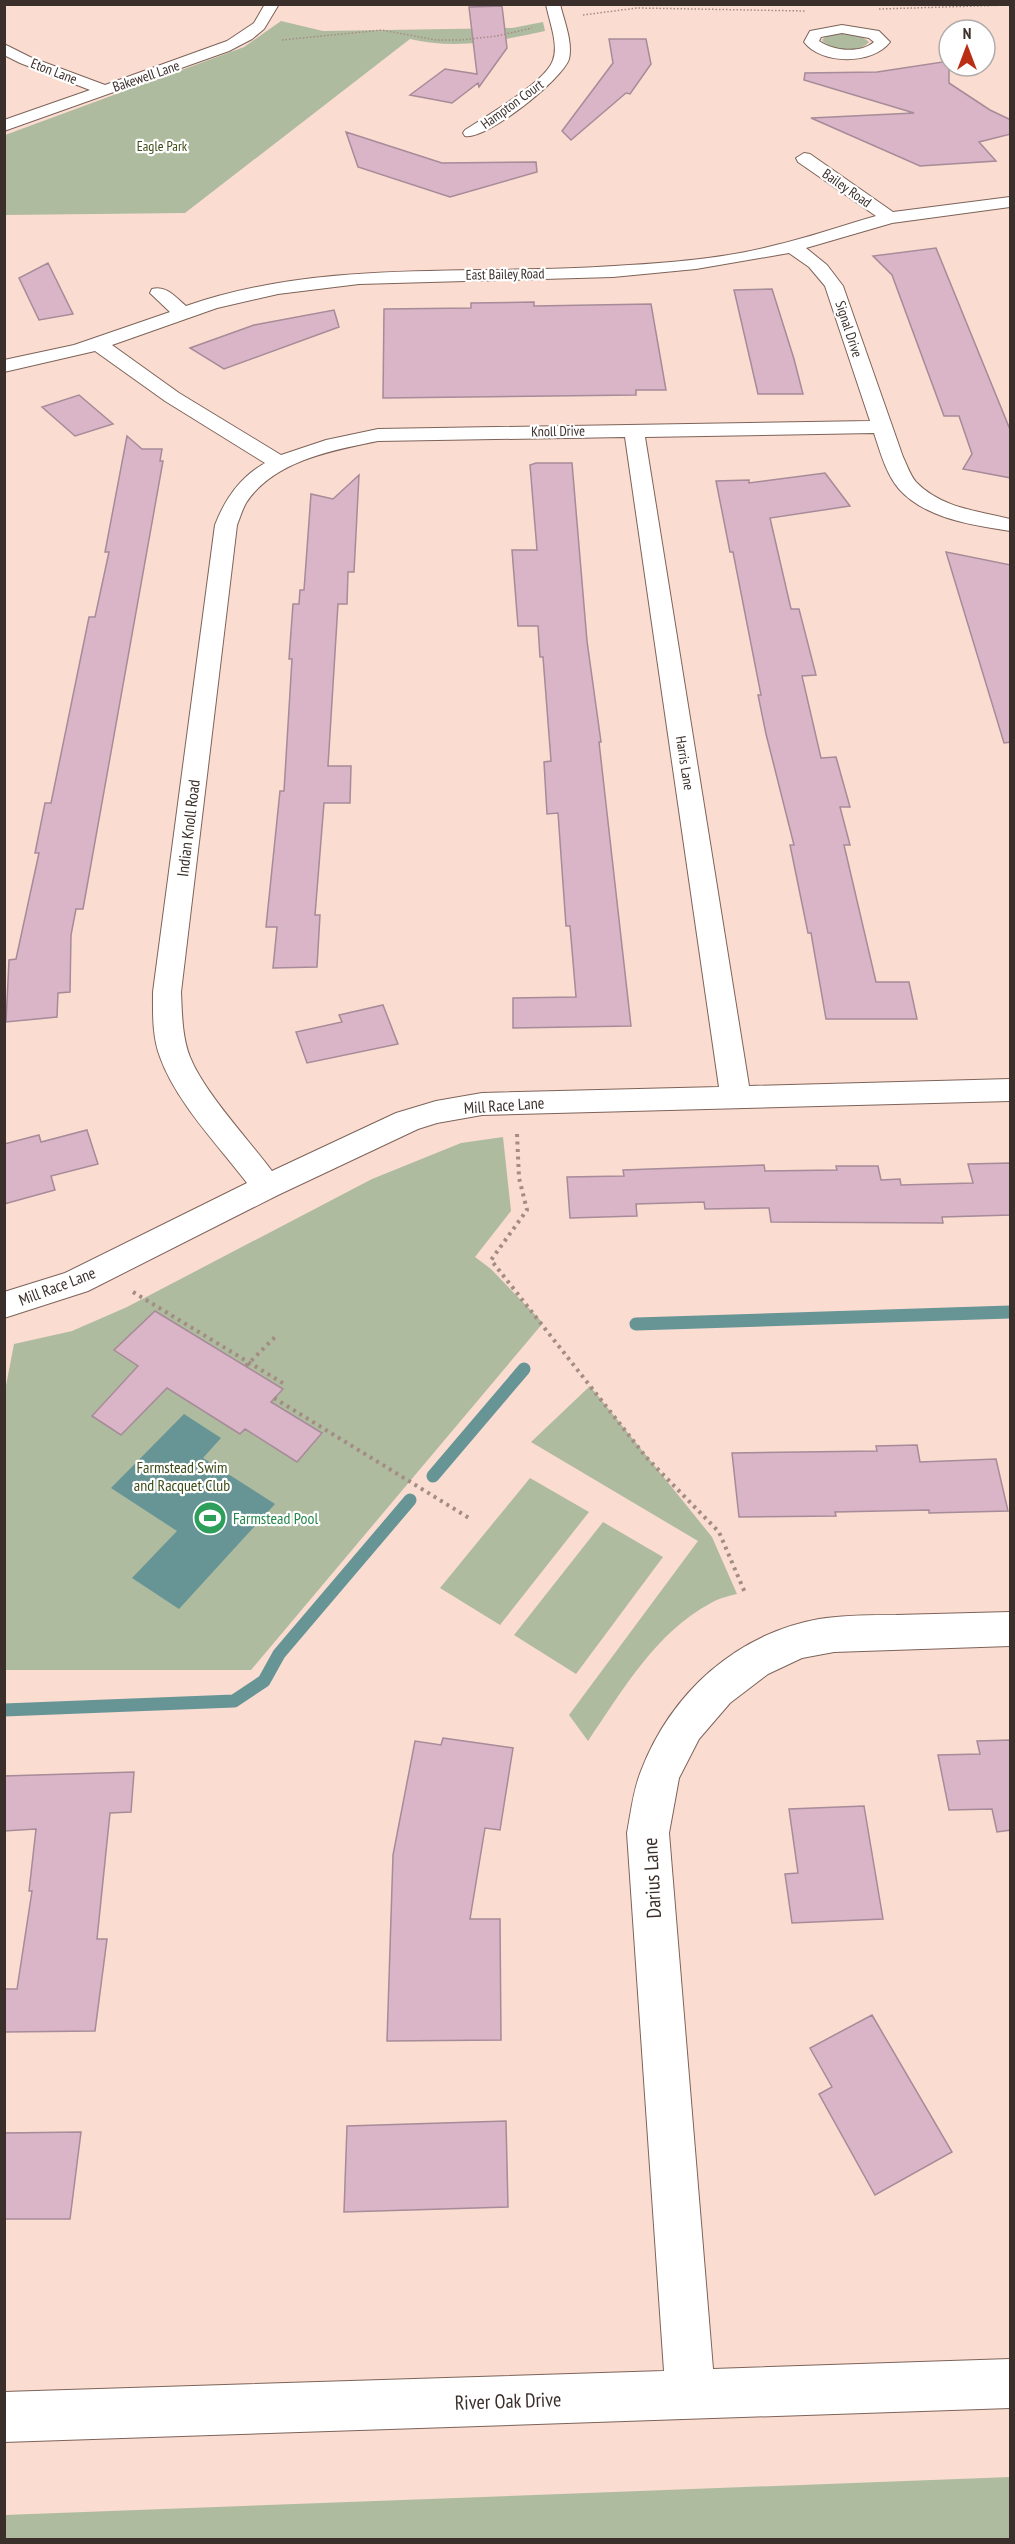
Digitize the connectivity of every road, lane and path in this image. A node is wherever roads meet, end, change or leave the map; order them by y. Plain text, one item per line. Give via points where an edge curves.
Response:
1 (272, 4) edge
2 (553, 4) edge
3 (1011, 5) edge
4 (834, 10) junction
5 (557, 22) junction
6 (842, 29) dead end
7 (242, 39) junction
8 (4, 48) edge
9 (106, 91) junction
10 (4, 126) edge
11 (471, 134) dead end
12 (804, 158) dead end
13 (1011, 202) edge
14 (890, 218) junction
15 (792, 247) junction
16 (159, 293) dead end
17 (183, 313) junction
18 (98, 344) junction
19 (4, 366) edge
20 (881, 427) junction
21 (634, 430) junction
22 (281, 464) junction
23 (1011, 525) edge
24 (1011, 1090) edge
25 (736, 1096) junction
26 (517, 1134) dead end
27 (267, 1187) junction
28 (133, 1292) dead end
29 (4, 1305) edge
30 (275, 1337) dead end
31 (247, 1365) junction
32 (286, 1385) dead end
33 (274, 1398) dead end
34 (469, 1518) dead end
35 (746, 1595) dead end
36 (1011, 1629) edge
37 (1011, 2384) edge
38 (690, 2394) junction
39 (4, 2417) edge

1 - 7 street, Bakewell Lane via 263,23
2 - 5 street, Hampton Court
3 - 4 path
4 - 5 path via 637,8
4 - 6 street
5 - 7 path via 472,40 435,40 384,30 260,42
5 - 11 street, Hampton Court via 562,52 554,72
7 - 9 street, Bakewell Lane
8 - 9 street, Eton Lane
9 - 10 street, Bakewell Lane
12 - 14 street, Bailey Road
13 - 14 street, East Bailey Road
14 - 15 street, East Bailey Road
15 - 17 street, East Bailey Road via 647,270 321,281 238,296
15 - 20 street, Signal Drive via 814,260 834,286
16 - 17 street
17 - 18 street, East Bailey Road
18 - 19 street, East Bailey Road
18 - 22 street via 164,392
20 - 21 street, Knoll Drive
20 - 23 street via 907,485 953,513
21 - 22 street, Knoll Drive via 378,435 316,448
21 - 25 street, Harris Lane
22 - 27 street, Indian Knoll Road via 244,490 230,510 226,525 167,992 174,1055 186,1081
24 - 25 street, Mill Race Lane
25 - 27 street, Mill Race Lane via 482,1104 448,1110 407,1121
26 - 35 path via 519,1178 527,1210 491,1260 646,1457 719,1532
27 - 29 street, Mill Race Lane via 76,1282
28 - 31 path
30 - 31 path
31 - 32 path
33 - 34 path
36 - 38 street, Darius Lane via 843,1633 801,1641 745,1665 716,1687 680,1730 661,1772 648,1833
37 - 38 street, River Oak Drive
38 - 39 street, River Oak Drive

